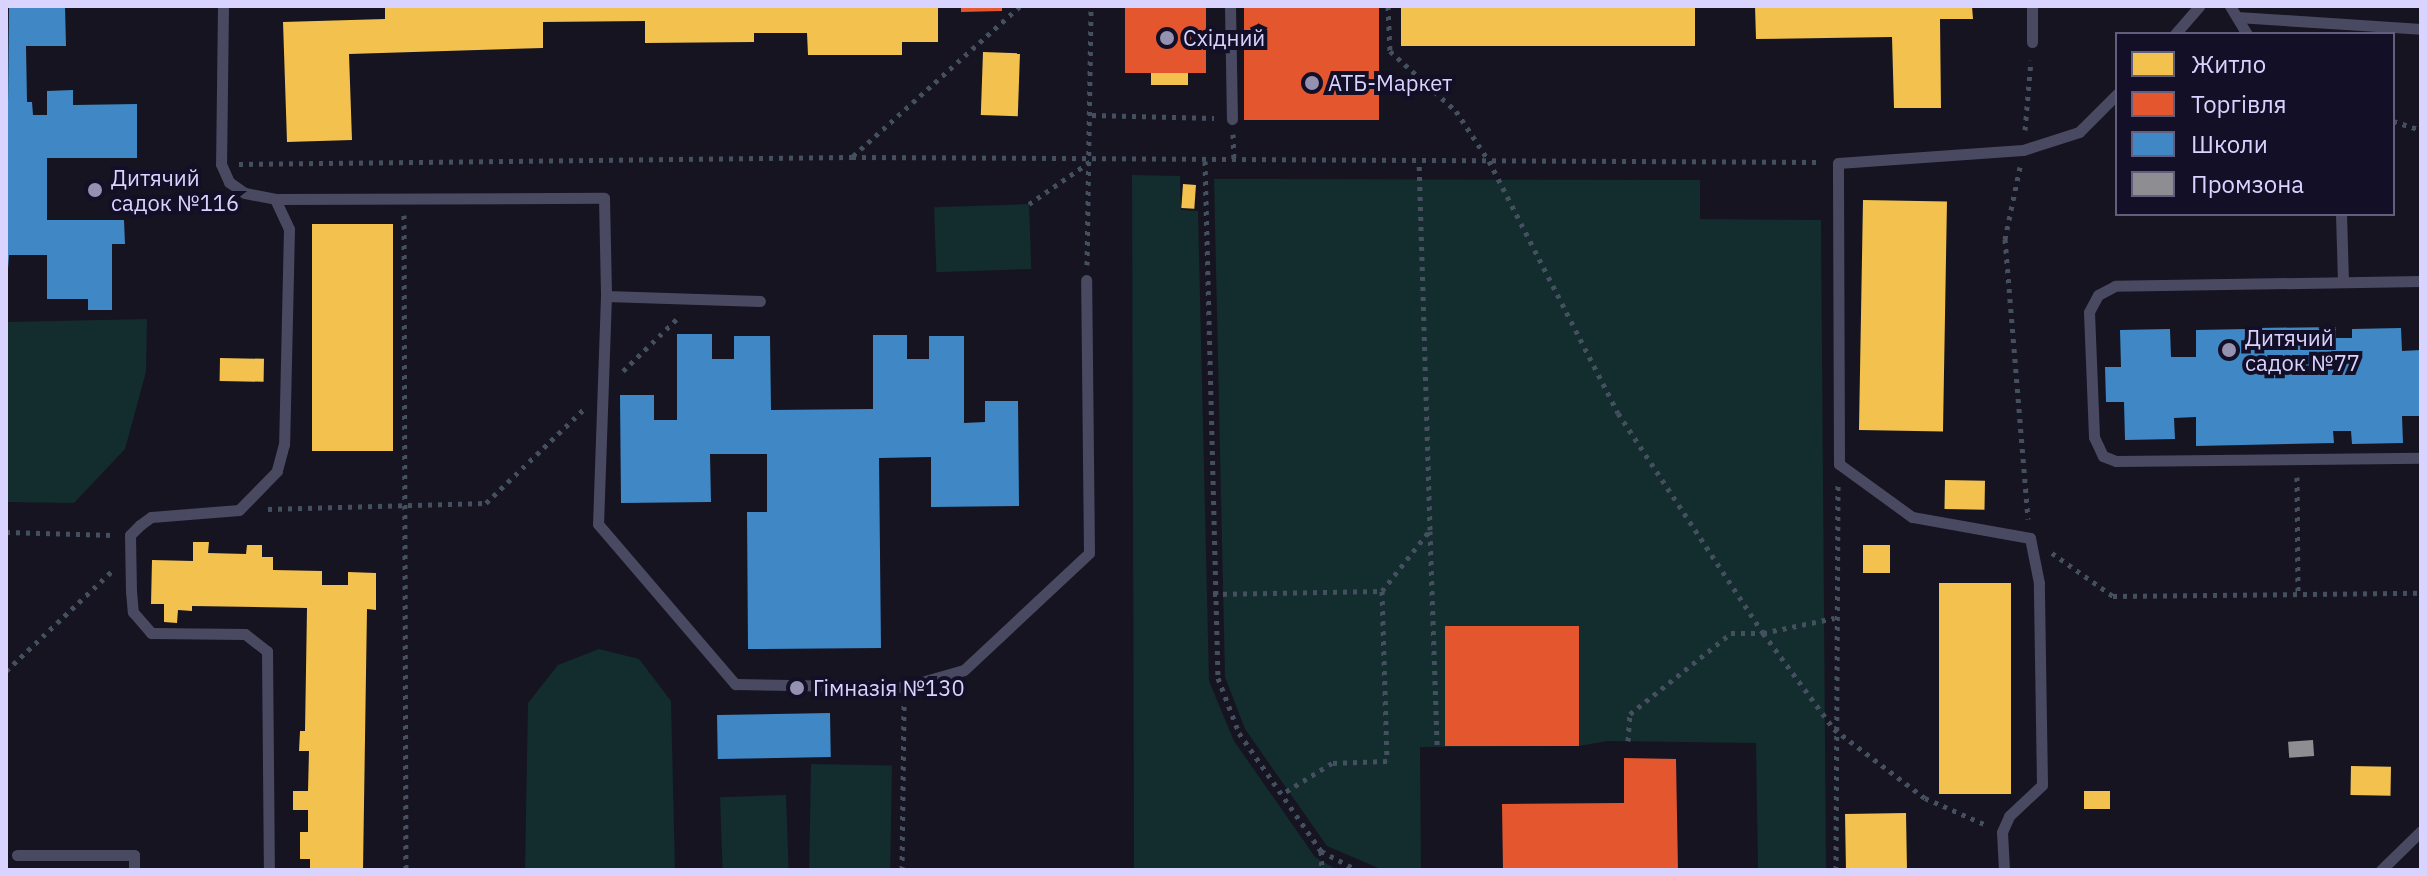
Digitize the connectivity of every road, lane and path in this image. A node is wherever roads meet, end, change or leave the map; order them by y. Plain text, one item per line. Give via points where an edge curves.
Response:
1 (223, 6) edge
2 (1020, 6) edge
3 (1091, 6) edge
4 (1230, 6) edge
5 (1388, 6) edge
6 (2032, 6) edge
7 (2199, 6) edge
8 (2233, 11) edge
9 (2421, 29) edge
10 (2177, 32) edge
11 (2246, 32) edge
12 (2032, 42) joint
13 (2115, 96) edge
14 (1092, 115) junction
15 (1232, 119) joint
16 (2395, 122) edge
17 (2421, 130) edge
18 (2023, 150) junction
19 (852, 157) junction
20 (1092, 161) junction
21 (1205, 161) junction
22 (1419, 161) junction
23 (1489, 161) junction
24 (1838, 163) junction
25 (221, 164) junction
26 (402, 165) junction
27 (275, 199) junction
28 (404, 200) junction
29 (1029, 204) dead end
30 (2341, 216) edge
31 (1086, 280) joint
32 (2343, 281) junction
33 (2421, 281) edge
34 (606, 296) junction
35 (697, 299) junction
36 (760, 301) dead end
37 (603, 391) junction
38 (2297, 458) junction
39 (2421, 458) edge
40 (1839, 464) junction
41 (407, 506) junction
42 (239, 510) junction
43 (1430, 530) junction
44 (6, 532) edge
45 (130, 535) junction
46 (2030, 538) junction
47 (131, 554) junction
48 (1382, 591) junction
49 (2298, 592) junction
50 (2421, 593) edge
51 (1213, 594) junction
52 (1834, 618) junction
53 (1763, 633) junction
54 (6, 671) edge
55 (904, 687) junction
56 (1834, 729) junction
57 (1628, 741) dead end
58 (1437, 747) dead end
59 (1281, 794) junction
60 (2421, 831) edge
61 (2002, 832) junction
62 (1321, 851) junction
63 (17, 855) dead end
64 (134, 870) edge
65 (269, 870) edge
66 (406, 870) edge
67 (902, 870) edge
68 (1322, 870) edge
69 (1357, 870) edge
70 (1836, 870) edge
71 (2004, 870) edge
72 (2381, 870) edge

1 - 25 lane
2 - 19 path
3 - 14 path
4 - 15 lane
5 - 23 path via 1390,51 1456,111
6 - 12 lane
7 - 10 lane
8 - 9 lane
8 - 11 lane
12 - 18 path
13 - 18 lane via 2079,132
14 - 15 path
14 - 20 path
16 - 17 path
18 - 24 lane
18 - 46 path via 2005,239
19 - 20 path
19 - 26 path
20 - 21 path
20 - 29 path
20 - 31 path
21 - 22 path
21 - 51 path
22 - 23 path
22 - 43 path
23 - 24 path
23 - 53 path via 1618,413
24 - 40 lane
25 - 26 path
25 - 27 lane via 229,182 245,193
26 - 28 path
27 - 28 lane
27 - 42 lane via 289,229 284,444 277,471
28 - 34 lane via 604,198
28 - 41 path
30 - 32 lane
31 - 55 lane via 1089,553 964,670
32 - 33 lane
32 - 38 lane via 2115,286 2098,295 2089,312 2094,437 2103,456 2116,461
34 - 35 lane
34 - 37 lane
35 - 36 lane
35 - 37 path
37 - 41 path via 486,503
37 - 55 lane via 598,524 735,684
38 - 39 lane
38 - 49 path
40 - 46 lane via 1912,517
40 - 52 path
41 - 42 path
41 - 66 path
42 - 45 lane via 151,517
43 - 48 path
43 - 58 path
44 - 45 path
45 - 47 lane
46 - 49 path via 2113,596
46 - 61 lane via 2039,583 2042,785 2009,816
47 - 54 path
47 - 65 lane via 133,612 151,633 245,634 267,651
48 - 51 path
48 - 59 path via 1387,761 1332,763
49 - 50 path
51 - 59 path via 1218,678 1239,733
52 - 53 path
52 - 56 path
53 - 56 path
53 - 57 path via 1731,633 1630,714
55 - 67 path
56 - 61 path via 1925,798
56 - 70 path
59 - 62 path
60 - 72 lane
61 - 71 lane
62 - 68 path
62 - 69 path
63 - 64 lane via 134,855

